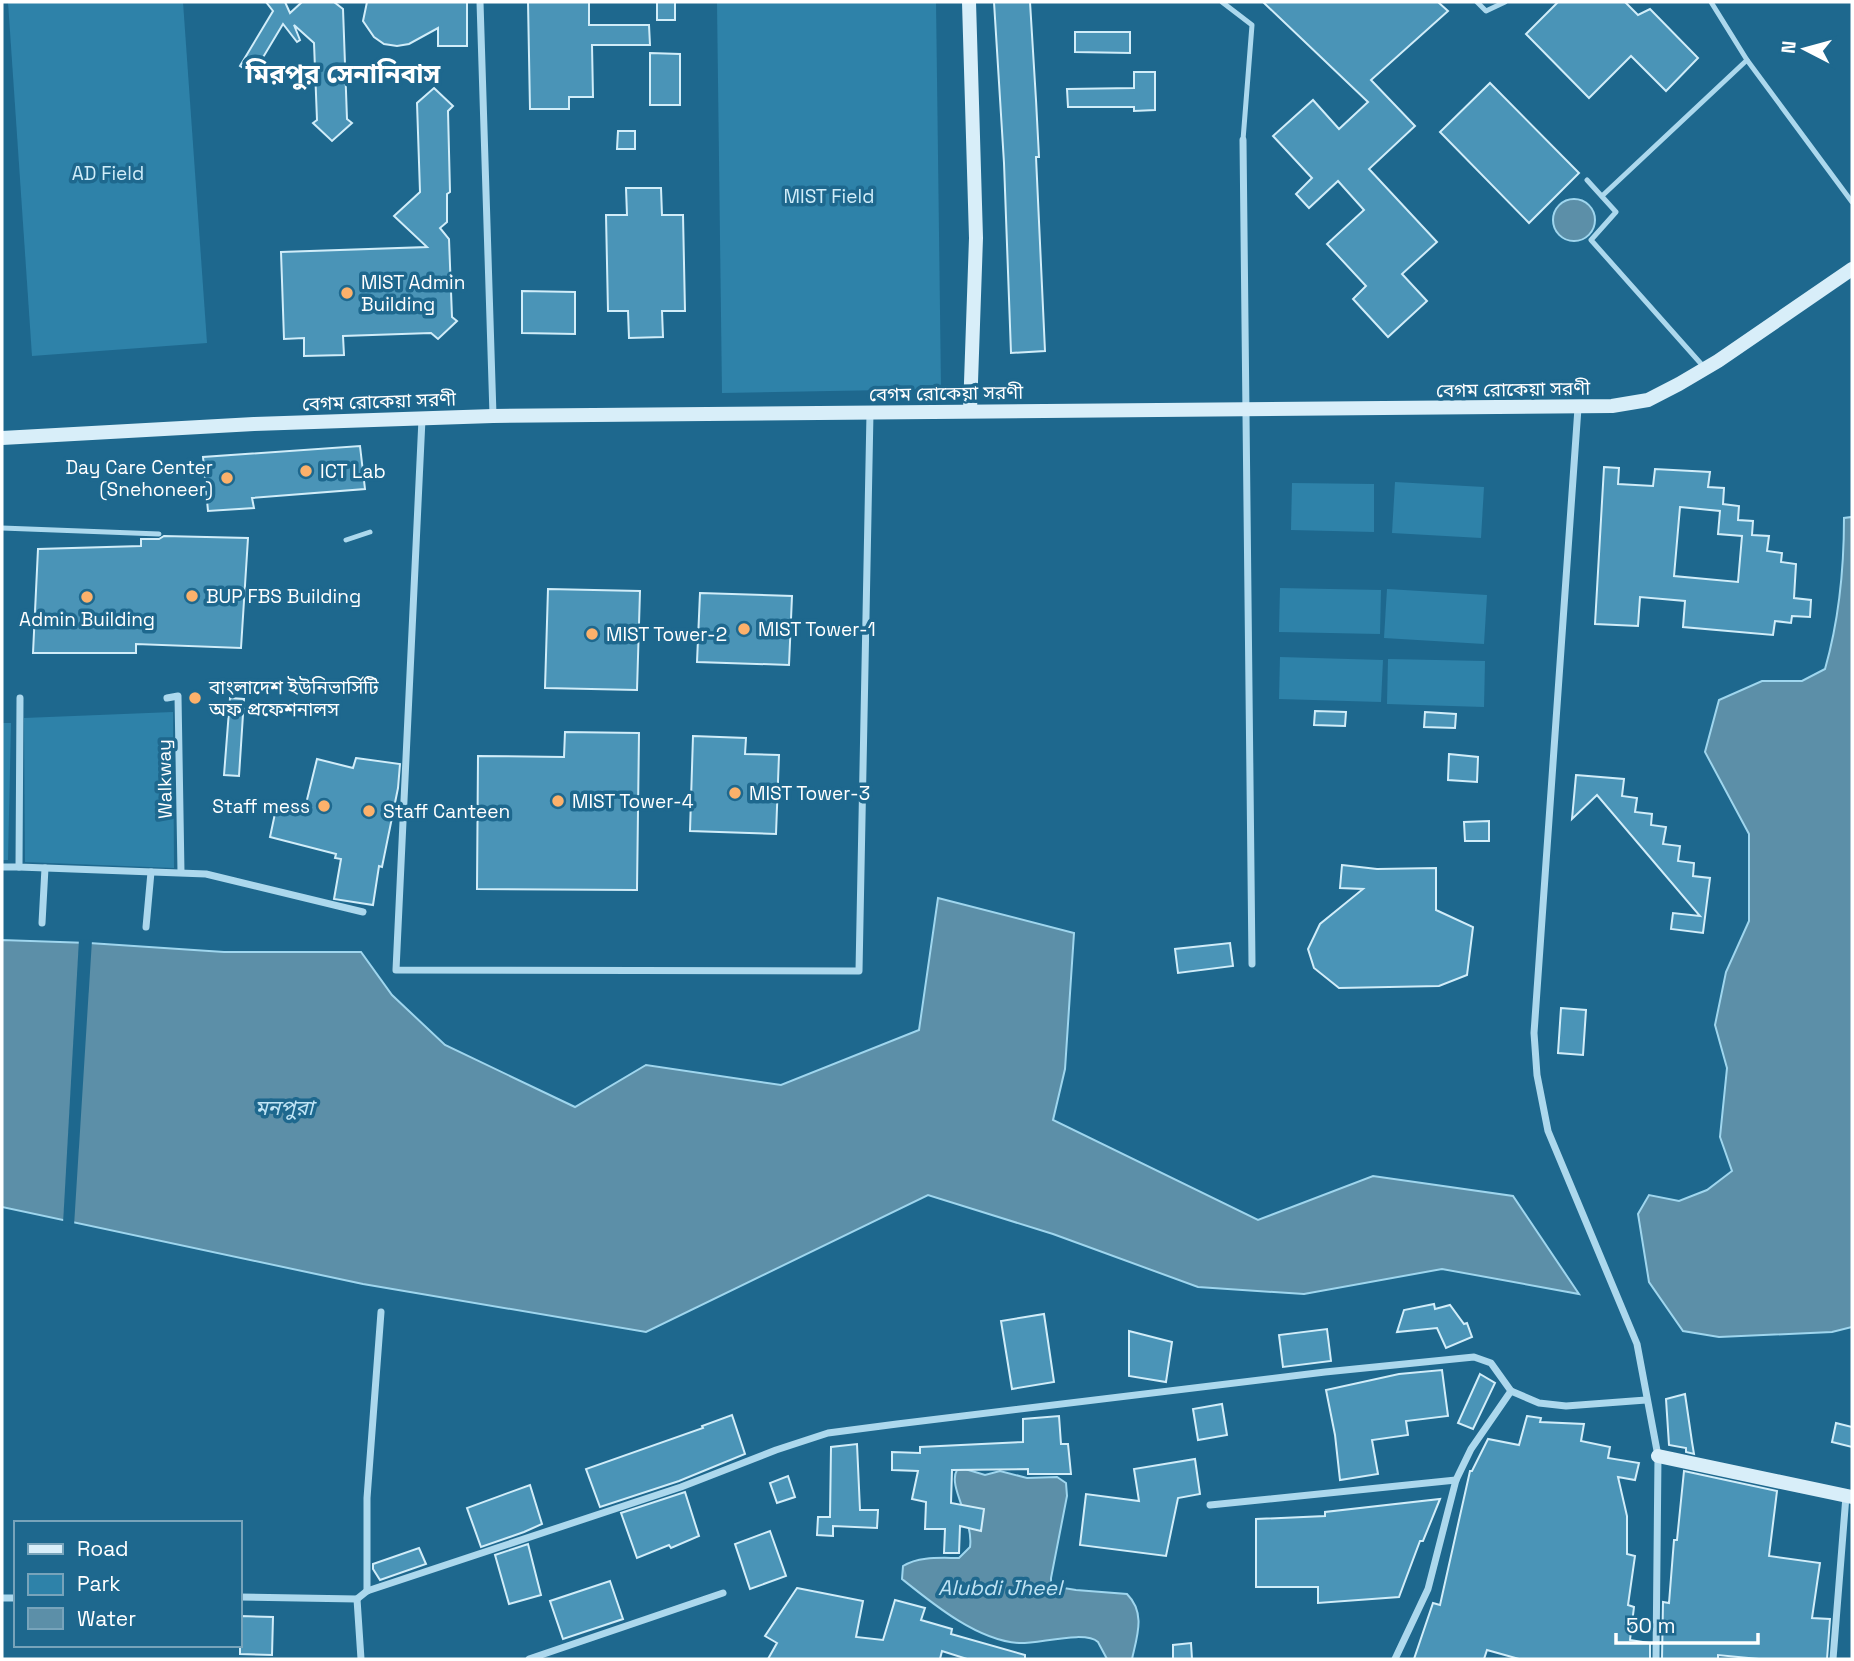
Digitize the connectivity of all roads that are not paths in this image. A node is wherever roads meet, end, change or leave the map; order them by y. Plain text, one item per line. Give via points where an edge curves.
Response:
1 (480, 2) edge
2 (969, 2) edge
3 (1222, 2) edge
4 (1477, 2) edge
5 (1505, 2) edge
6 (1711, 2) edge
7 (1747, 60) junction
8 (1243, 140) joint
9 (1587, 180) dead end
10 (1602, 196) junction
11 (1852, 202) edge
12 (1852, 269) edge
13 (1706, 369) junction
14 (1578, 408) junction
15 (1247, 410) junction
16 (970, 411) junction
17 (870, 413) junction
18 (493, 416) junction
19 (422, 419) junction
20 (2, 438) edge
21 (2, 528) edge
22 (370, 532) dead end
23 (159, 534) dead end
24 (346, 540) dead end
25 (20, 698) dead end
26 (167, 698) dead end
27 (2, 867) edge
28 (19, 867) junction
29 (46, 868) junction
30 (151, 872) junction
31 (181, 872) junction
32 (363, 912) dead end
33 (41, 923) dead end
34 (146, 927) dead end
35 (1252, 964) dead end
36 (381, 1312) dead end
37 (1511, 1391) junction
38 (1646, 1400) junction
39 (1658, 1456) junction
40 (1456, 1480) junction
41 (1849, 1497) edge
42 (1210, 1506) dead end
43 (367, 1591) junction
44 (723, 1593) dead end
45 (242, 1598) edge
46 (357, 1599) junction
47 (361, 1659) edge
48 (529, 1659) edge
49 (1395, 1659) edge
50 (1656, 1659) edge
51 (1833, 1659) edge

1 - 18 street
2 - 16 street via 976,238
3 - 8 lane via 1252,25
4 - 5 lane via 1486,11
6 - 7 lane
7 - 10 lane
7 - 11 lane
8 - 15 street
9 - 10 lane
10 - 13 lane via 1616,212 1591,240
12 - 13 street, বেগম রোকেয়া সরণী
13 - 14 street, বেগম রোকেয়া সরণী via 1648,400
14 - 15 street, বেগম রোকেয়া সরণী
14 - 38 street via 1535,1054 1548,1131 1637,1344
15 - 16 street, বেগম রোকেয়া সরণী
15 - 35 street
16 - 17 street, বেগম রোকেয়া সরণী
17 - 18 street, বেগম রোকেয়া সরণী
17 - 19 street via 859,971 396,970
18 - 19 street, বেগম রোকেয়া সরণী
19 - 20 street, বেগম রোকেয়া সরণী
21 - 23 lane
22 - 24 lane
25 - 28 street
26 - 31 street, Walkway via 178,696
27 - 28 street
28 - 29 street
29 - 30 street
29 - 33 street
30 - 31 street
30 - 34 street
31 - 32 street
36 - 43 street via 367,1498
37 - 38 street via 1539,1404 1566,1406
37 - 40 street via 1471,1449
37 - 43 street via 1491,1363 1474,1357 828,1433
38 - 39 street
39 - 41 street
39 - 50 street
40 - 42 street
40 - 49 street via 1428,1589
41 - 51 street
43 - 46 street
44 - 48 street
45 - 46 street
46 - 47 street

